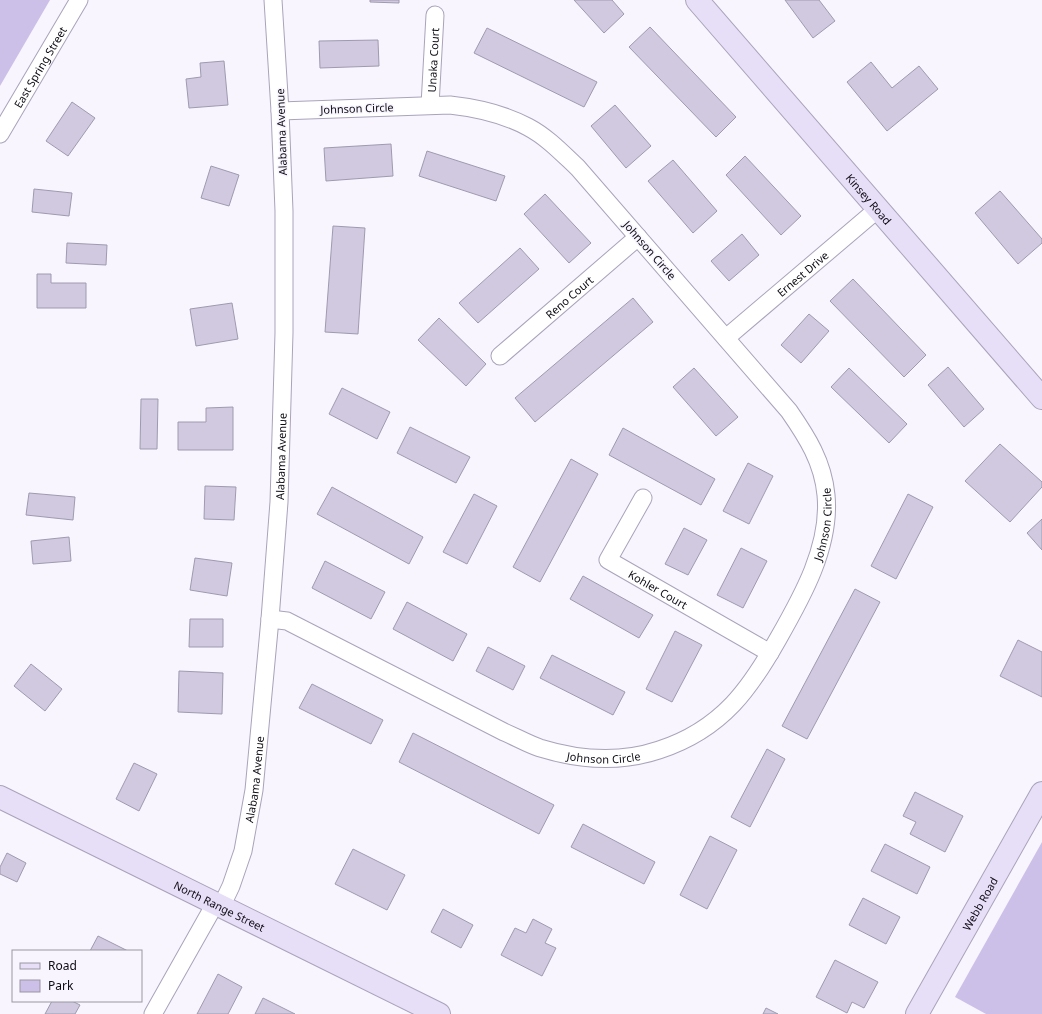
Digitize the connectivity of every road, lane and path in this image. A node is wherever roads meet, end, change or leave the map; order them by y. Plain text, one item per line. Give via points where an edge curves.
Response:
1 (79, 0) edge
2 (273, 0) edge
3 (699, 1) edge
4 (435, 15) dead end
5 (430, 105) junction
6 (280, 111) junction
7 (0, 134) edge
8 (879, 208) junction
9 (638, 237) junction
10 (726, 338) junction
11 (500, 356) dead end
12 (1042, 398) edge
13 (643, 498) dead end
14 (270, 619) junction
15 (770, 653) junction
16 (1042, 793) edge
17 (0, 797) edge
18 (218, 905) junction
19 (153, 1014) edge
20 (439, 1014) edge
21 (917, 1014) edge

1 - 7 street, East Spring Street
2 - 6 street, Alabama Avenue
3 - 8 street, Kinsey Road
4 - 5 street, Unaka Court
5 - 6 street, Johnson Circle
5 - 9 street, Johnson Circle via 469,107 508,118 528,127 551,143 578,168
6 - 14 street, Alabama Avenue via 284,211 284,333 279,502
8 - 10 street, Ernest Drive
8 - 12 street, Kinsey Road
9 - 10 street, Johnson Circle
9 - 11 street, Reno Court
10 - 15 street, Johnson Circle via 789,411 815,453 824,475 827,497 826,524 820,549 810,579
13 - 15 street, Kohler Court via 608,560
14 - 15 street, Johnson Circle via 287,621 511,735 540,747 573,756 602,759 635,756 659,750 686,739 711,724 733,704
14 - 18 street, Alabama Avenue via 254,790 243,851 231,886
16 - 21 street, Webb Road
17 - 18 street, North Range Street
18 - 19 street, Alabama Avenue
18 - 20 street, North Range Street

